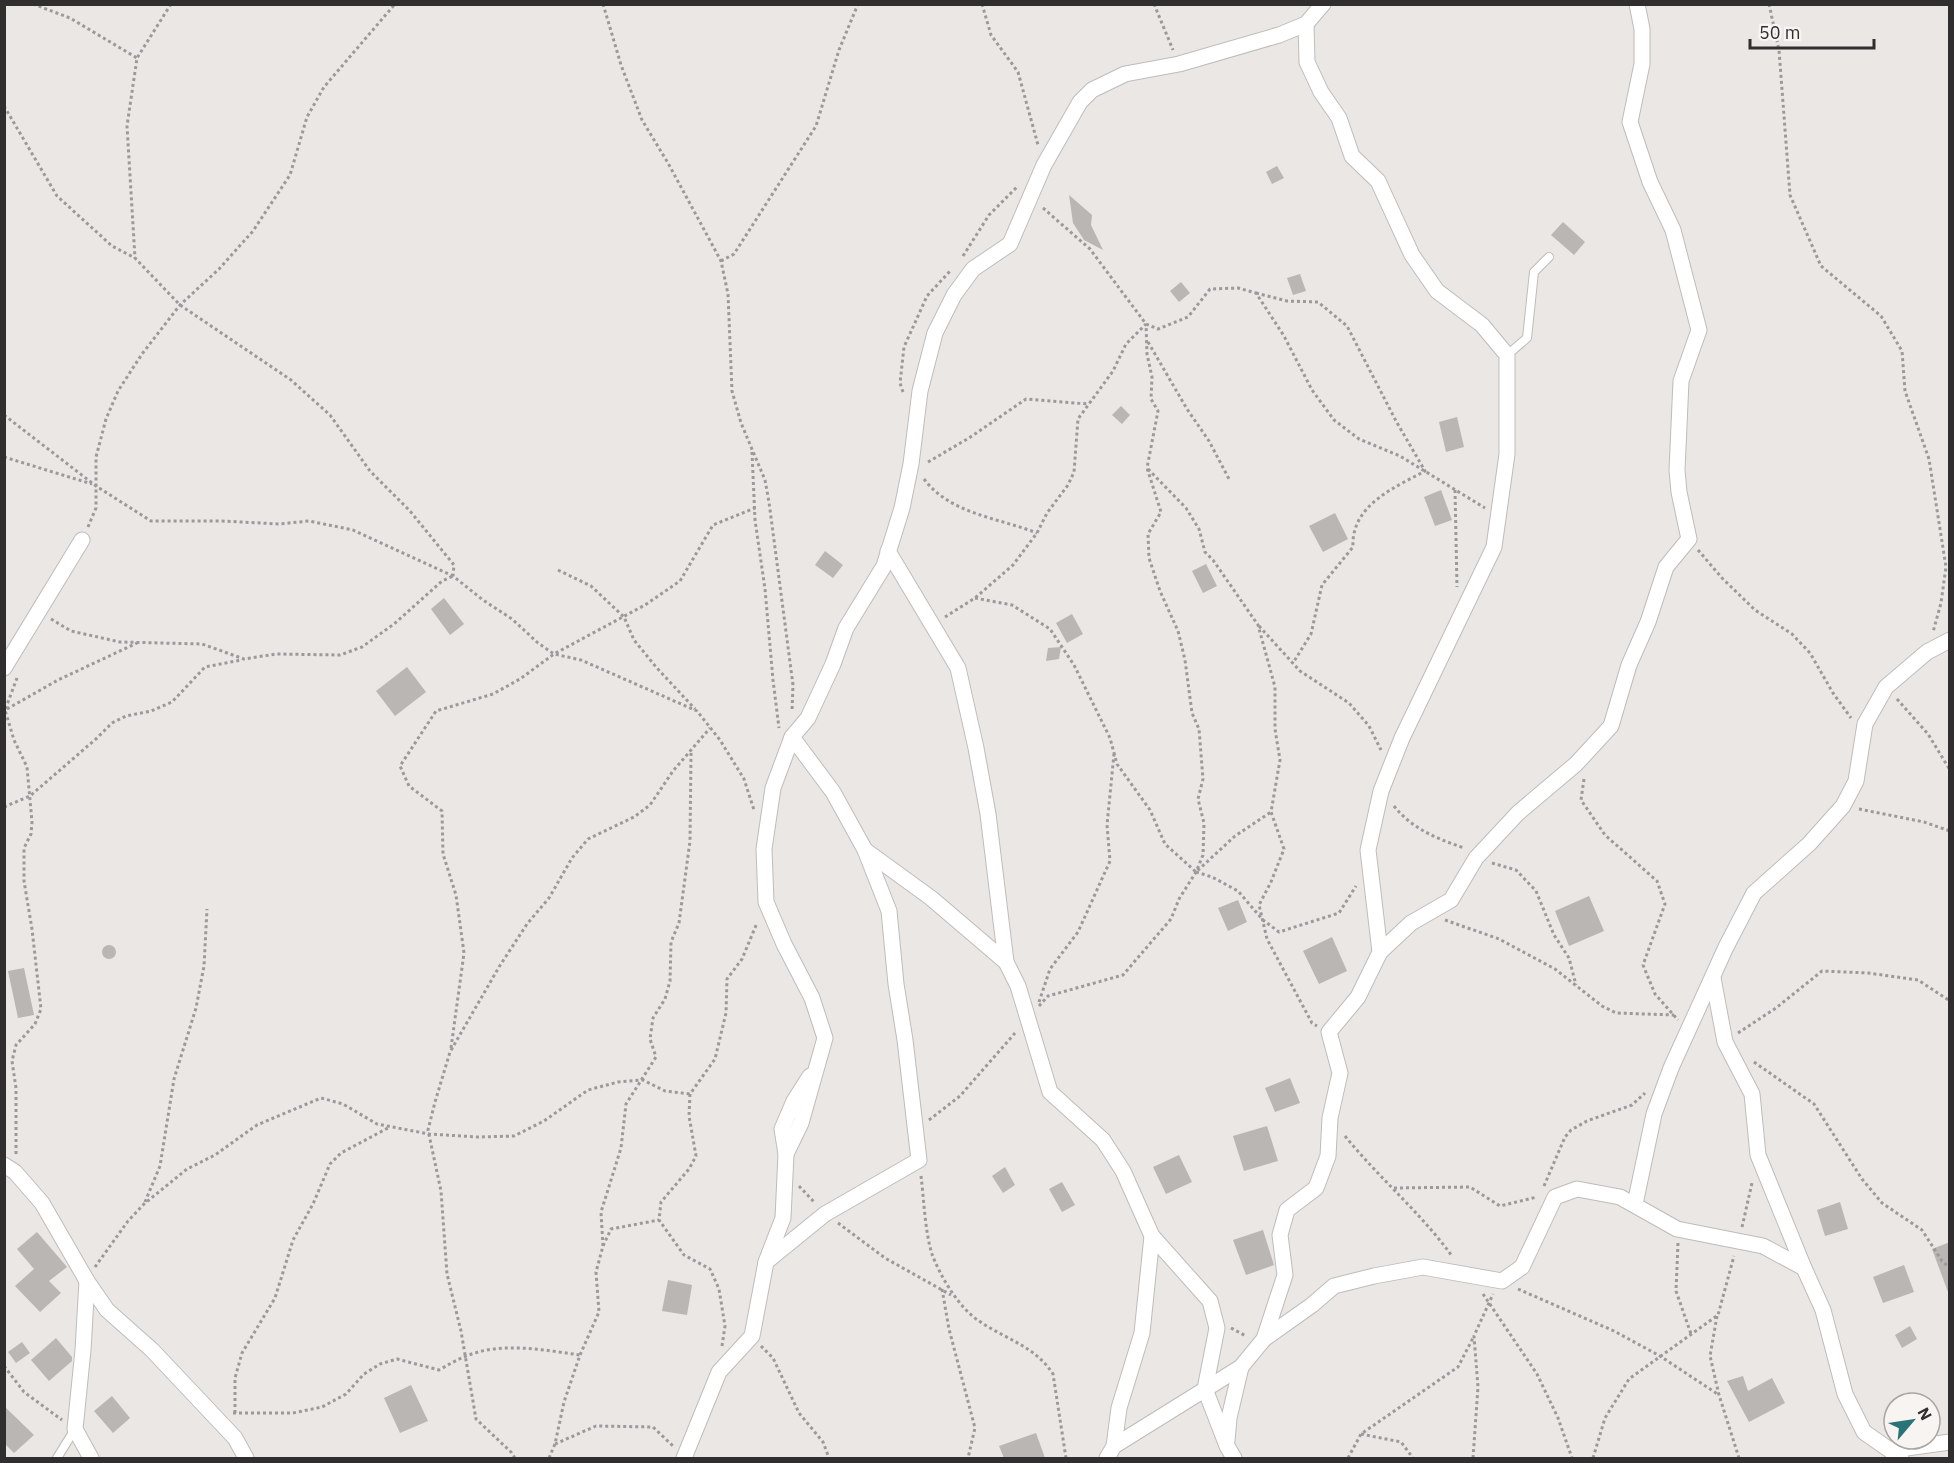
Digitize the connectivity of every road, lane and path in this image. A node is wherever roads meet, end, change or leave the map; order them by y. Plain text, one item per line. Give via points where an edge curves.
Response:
1 (33, 4) edge
2 (171, 4) edge
3 (395, 4) edge
4 (603, 4) edge
5 (858, 4) edge
6 (982, 4) edge
7 (1154, 4) edge
8 (1323, 4) edge
9 (1637, 4) edge
10 (1769, 4) edge
11 (1306, 24) junction
12 (137, 58) junction
13 (1179, 64) junction
14 (4, 105) edge
15 (1044, 165) junction
16 (1030, 197) junction
17 (1550, 257) dead end
18 (135, 258) junction
19 (721, 261) junction
20 (1256, 293) junction
21 (180, 304) junction
22 (1146, 324) junction
23 (1147, 341) junction
24 (1507, 355) junction
25 (1089, 404) junction
26 (4, 415) edge
27 (751, 447) junction
28 (4, 457) edge
29 (914, 467) junction
30 (1147, 468) junction
31 (1425, 471) junction
32 (1229, 479) dead end
33 (96, 486) junction
34 (1455, 489) junction
35 (754, 508) junction
36 (1498, 516) junction
37 (1037, 533) junction
38 (1689, 539) junction
39 (82, 540) joint
40 (888, 551) junction
41 (558, 570) dead end
42 (453, 576) junction
43 (1457, 589) dead end
44 (975, 598) junction
45 (40, 611) junction
46 (624, 617) junction
47 (1258, 624) junction
48 (933, 625) junction
49 (1950, 640) edge
50 (138, 642) junction
51 (1927, 652) junction
52 (554, 654) junction
53 (244, 659) junction
54 (1293, 663) junction
55 (11, 673) edge
56 (1886, 687) junction
57 (5, 710) edge
58 (697, 711) junction
59 (710, 728) junction
60 (1863, 735) junction
61 (792, 737) junction
62 (691, 751) junction
63 (1114, 752) junction
64 (785, 753) junction
65 (1390, 769) junction
66 (1950, 770) edge
67 (1584, 778) dead end
68 (1382, 791) junction
69 (30, 796) junction
70 (1843, 806) junction
71 (4, 807) edge
72 (755, 812) dead end
73 (1271, 812) junction
74 (1950, 831) edge
75 (865, 850) junction
76 (1476, 858) junction
77 (1370, 864) junction
78 (1196, 872) junction
79 (766, 902) junction
80 (207, 909) dead end
81 (1427, 914) junction
82 (1263, 920) junction
83 (1380, 952) junction
84 (1006, 962) junction
85 (1713, 978) junction
86 (1576, 985) junction
87 (1950, 1000) edge
88 (1674, 1015) junction
89 (1029, 1018) junction
90 (1329, 1032) junction
91 (1688, 1032) junction
92 (1725, 1042) junction
93 (450, 1052) junction
94 (1752, 1060) dead end
95 (643, 1080) junction
96 (1648, 1090) dead end
97 (690, 1094) junction
98 (389, 1127) junction
99 (917, 1130) junction
100 (429, 1134) junction
101 (1758, 1155) junction
102 (919, 1160) junction
103 (10, 1168) edge
104 (785, 1172) junction
105 (1393, 1188) dead end
106 (1544, 1188) dead end
107 (1543, 1196) dead end
108 (144, 1204) junction
109 (1635, 1204) junction
110 (825, 1214) junction
111 (659, 1220) junction
112 (1677, 1229) junction
113 (1152, 1236) junction
114 (1739, 1242) junction
115 (603, 1246) junction
116 (766, 1262) junction
117 (1804, 1268) junction
118 (1950, 1268) edge
119 (87, 1281) junction
120 (1502, 1281) junction
121 (942, 1289) junction
122 (953, 1296) junction
123 (1718, 1315) junction
124 (1214, 1317) junction
125 (1691, 1334) junction
126 (752, 1336) junction
127 (1474, 1336) junction
128 (1264, 1339) junction
129 (580, 1355) junction
130 (465, 1356) junction
131 (1660, 1356) junction
132 (4, 1366) edge
133 (1241, 1367) junction
134 (719, 1372) junction
135 (1205, 1389) junction
136 (1719, 1395) junction
137 (207, 1410) junction
138 (235, 1413) junction
139 (75, 1429) junction
140 (1361, 1434) junction
141 (1950, 1442) edge
142 (555, 1444) junction
143 (1111, 1452) edge
144 (680, 1454) edge
145 (1228, 1454) edge
146 (1896, 1454) edge
147 (57, 1458) edge
148 (91, 1458) edge
149 (246, 1458) edge
150 (515, 1458) edge
151 (549, 1458) edge
152 (829, 1458) edge
153 (968, 1458) edge
154 (1066, 1458) edge
155 (1348, 1458) edge
156 (1413, 1458) edge
157 (1473, 1458) edge
158 (1593, 1458) edge
159 (1739, 1458) edge

1 - 12 path via 70,18
2 - 12 path
3 - 21 path via 324,87 307,117 290,175 253,231
4 - 19 path via 642,120
5 - 19 path via 816,126 734,254
6 - 15 path via 991,35 1018,72
7 - 13 path
8 - 11 street
9 - 38 street via 1642,29 1641,64 1630,122 1650,182 1673,230 1699,330 1681,381 1677,470
10 - 51 path via 1779,50 1790,195 1821,266 1881,316 1902,351 1905,391 1929,459 1946,567
11 - 13 street
11 - 24 street via 1307,62 1338,118 1352,156 1378,181 1412,255 1437,291 1482,325
12 - 18 path via 127,126
13 - 15 street via 1125,74 1092,90 1080,102
14 - 18 path via 57,196 112,246
15 - 16 street
16 - 22 path via 1090,249
16 - 29 street via 1010,244 974,269 954,295 936,333 920,391
17 - 24 lane via 1533,272 1527,338
18 - 21 path
19 - 27 path via 728,294 732,391
20 - 22 path via 1238,288 1210,289 1188,317 1158,329
20 - 31 path via 1312,390 1334,420 1359,439
20 - 31 path via 1287,301 1318,302 1347,326
21 - 33 path via 117,391 96,457
21 - 42 path via 291,380 330,415 370,471 410,511 454,566
22 - 23 path
22 - 25 path via 1126,344 1113,371
23 - 30 path via 1151,399 1158,411
23 - 32 path
24 - 36 street via 1507,454
25 - 29 path via 1026,399 969,438
25 - 37 path via 1078,420 1074,472
26 - 33 path
27 - 35 path
27 - 61 path via 765,480 769,502 793,685
28 - 33 path
29 - 37 path via 932,490 972,513
29 - 40 street
30 - 47 path via 1186,508 1199,529 1206,552
30 - 78 path via 1161,512 1148,534 1149,558 1179,631 1192,713 1199,729 1203,779 1198,799 1204,823 1203,855
31 - 34 path
31 - 54 path via 1387,491 1364,511 1352,535 1353,547 1322,585 1311,634
33 - 39 path via 96,508
33 - 42 path via 151,521 309,522 352,530
34 - 36 path
34 - 43 path
35 - 46 path via 713,525 680,581
35 - 64 path
36 - 65 street via 1494,547
37 - 44 path via 1013,565
38 - 60 path via 1755,610 1792,634 1810,653
38 - 76 street via 1666,567 1611,726
39 - 45 street
40 - 48 street
40 - 61 street via 884,566 846,628 808,718
41 - 46 path via 591,586
42 - 52 path
42 - 53 path via 362,647 340,655 276,654
44 - 48 path
44 - 63 path via 1012,604 1050,629 1074,665
45 - 50 path via 71,631
45 - 55 street
46 - 52 path
46 - 58 path via 634,640
47 - 54 path
47 - 73 path via 1275,687 1280,760
48 - 84 street via 958,668 976,748
49 - 51 street
50 - 53 path via 202,644
50 - 57 path
51 - 56 street
52 - 58 path via 581,660
52 - 93 path via 520,680 493,694 436,711 400,766 409,786 442,811 443,854 456,895 464,953
53 - 69 path via 205,667 172,702 112,723
54 - 65 path via 1349,703 1369,726
55 - 57 path
56 - 60 street
56 - 66 path via 1928,734
57 - 69 path via 27,767
58 - 59 path
59 - 62 path
59 - 72 path via 744,779
60 - 70 street via 1856,781
61 - 64 street
61 - 75 street via 833,792
62 - 93 path via 650,805 588,839 572,858 549,898 526,924
62 - 95 path via 690,841 679,923 671,942 670,981 653,1018 650,1039 656,1057
63 - 78 path via 1117,764 1150,810 1165,844
63 - 78 path via 1107,825 1110,861 1078,932 1050,969 1037,1008 1048,996 1123,975 1171,919
64 - 79 street via 773,788 764,849
65 - 68 street
67 - 88 path via 1581,800 1605,835 1657,881 1665,904 1643,965 1655,994
68 - 76 path via 1401,816 1430,836 1471,851
68 - 77 street via 1368,850
69 - 71 path
69 - 103 path via 31,834 24,848 24,881 41,1009 35,1024 16,1045 12,1061 16,1088
70 - 74 path
70 - 85 street via 1809,844 1754,893
73 - 78 path via 1235,836
73 - 82 path via 1284,849 1259,905
75 - 84 street via 931,898
75 - 99 street via 889,911
76 - 81 street via 1451,900
76 - 86 path via 1516,870 1536,891 1554,935 1569,958
77 - 82 path via 1339,913 1279,932
77 - 83 street
78 - 82 path via 1238,891
79 - 97 path via 742,958 727,979 726,1013 715,1059
79 - 104 street via 812,998 825,1038 801,1123 786,1154
80 - 108 path via 204,966 196,1008 174,1079 160,1166
81 - 83 street via 1411,923
81 - 86 path via 1499,939
82 - 90 path via 1268,939 1312,1023
83 - 90 street via 1358,997
84 - 89 street
85 - 91 street
85 - 92 street
86 - 88 path via 1616,1013
87 - 92 path via 1918,980 1822,971
88 - 91 path
89 - 99 path via 960,1096
89 - 113 street via 1050,1092 1103,1140 1123,1171
90 - 128 street via 1340,1072 1330,1118 1328,1156 1316,1188 1287,1210 1280,1235 1285,1275
91 - 109 street via 1654,1114
92 - 101 street via 1752,1094
93 - 100 path
94 - 118 path via 1814,1104 1862,1179 1882,1203 1922,1230
95 - 97 path via 666,1091
95 - 100 path via 588,1090 544,1121 514,1136
95 - 115 path via 626,1104 621,1148 601,1212
96 - 106 path via 1632,1105 1571,1130
97 - 111 path via 689,1116 696,1156 661,1202
98 - 100 path
98 - 108 path via 376,1124 343,1104 321,1098 257,1125 188,1169
98 - 138 path via 341,1153 330,1164 293,1240 275,1298 242,1353 235,1378
99 - 102 street
100 - 130 path via 441,1191 447,1274
101 - 114 path
101 - 117 street
102 - 110 street
102 - 122 path via 932,1254
103 - 119 street via 42,1203
104 - 110 path
104 - 116 street via 783,1218
105 - 107 path via 1470,1187 1500,1206
108 - 119 path via 103,1254
109 - 112 street
109 - 120 street via 1620,1197 1576,1189 1555,1197 1522,1267
110 - 116 street
110 - 121 path via 885,1258
111 - 115 path via 611,1228
111 - 134 path via 684,1254 710,1269 719,1289 725,1326
112 - 114 street
112 - 125 path via 1676,1292
113 - 124 street via 1210,1301
113 - 143 street via 1142,1333 1119,1408
114 - 117 street via 1763,1246
114 - 123 path
115 - 129 path via 597,1272 599,1312
116 - 126 street
117 - 146 street via 1823,1310 1845,1394 1864,1432
119 - 137 street via 107,1310 152,1350
119 - 139 street
120 - 127 path
120 - 128 street via 1423,1267 1344,1283 1334,1286
120 - 131 path
121 - 122 path
121 - 153 path via 975,1428
122 - 154 path via 977,1320 1031,1350 1048,1366 1053,1374
123 - 125 path
123 - 136 path via 1710,1356
124 - 128 path via 1228,1327
124 - 135 street via 1217,1328
125 - 131 path
126 - 134 street
126 - 152 path via 773,1358 799,1413 823,1442
127 - 140 path via 1458,1367
127 - 157 path via 1478,1387
128 - 133 street
129 - 130 path via 527,1348 487,1350
129 - 142 path
130 - 138 path via 439,1370 397,1359 380,1364 364,1374 346,1394 322,1407 293,1413
130 - 150 path via 476,1419
131 - 136 path
131 - 158 path via 1629,1378 1605,1418
132 - 139 path via 24,1392
133 - 135 street
133 - 145 street via 1229,1418
134 - 144 street
135 - 143 street
135 - 145 street
136 - 159 path
137 - 138 path
137 - 149 street via 235,1438
139 - 147 lane
139 - 148 street
140 - 155 path
140 - 156 path via 1401,1442
141 - 146 street
142 - 144 path via 596,1426 653,1427
142 - 151 path

